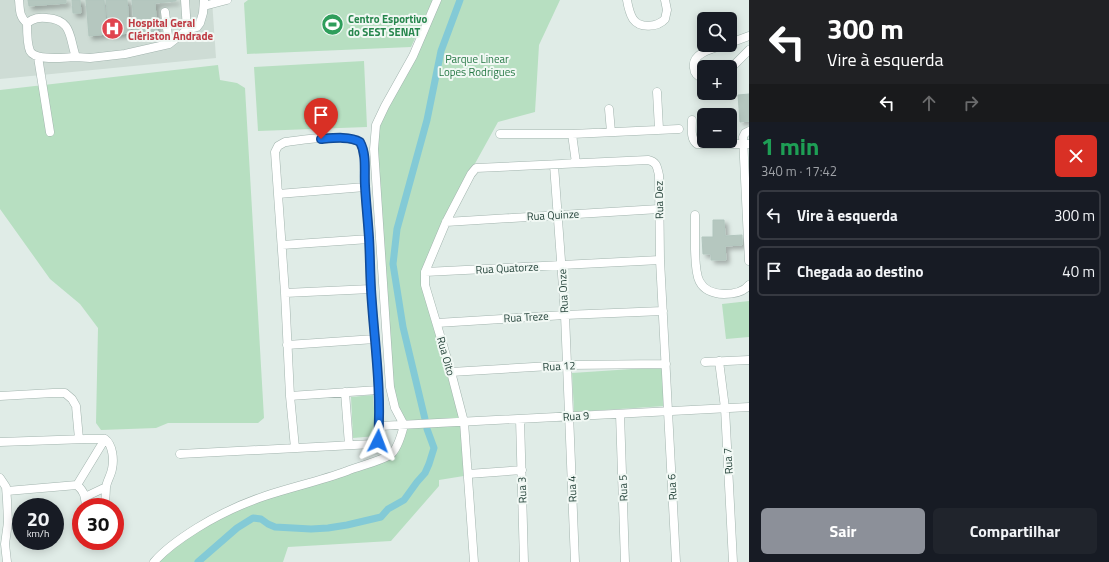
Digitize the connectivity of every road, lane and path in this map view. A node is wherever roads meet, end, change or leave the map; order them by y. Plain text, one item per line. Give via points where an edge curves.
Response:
1 (19, 0) edge
2 (185, 0) edge
3 (227, 0) edge
4 (437, 0) edge
5 (627, 0) edge
6 (665, 0) edge
7 (203, 6) edge
8 (165, 12) dead end
9 (186, 16) junction
10 (27, 23) junction
11 (187, 30) junction
12 (749, 36) edge
13 (737, 40) edge
14 (169, 44) junction
15 (749, 50) edge
16 (705, 52) edge
17 (38, 57) junction
18 (76, 57) junction
19 (737, 62) edge
20 (697, 74) edge
21 (657, 92) dead end
22 (609, 109) dead end
23 (692, 120) dead end
24 (659, 129) junction
25 (679, 129) dead end
26 (749, 131) edge
27 (50, 132) dead end
28 (611, 132) junction
29 (500, 134) dead end
30 (572, 134) junction
31 (697, 144) edge
32 (746, 144) edge
33 (746, 155) edge
34 (576, 163) junction
35 (554, 165) junction
36 (482, 168) joint
37 (365, 187) junction
38 (278, 194) junction
39 (659, 209) junction
40 (557, 215) junction
41 (695, 215) dead end
42 (446, 222) junction
43 (369, 239) junction
44 (282, 245) junction
45 (660, 260) junction
46 (749, 261) edge
47 (562, 266) junction
48 (425, 272) junction
49 (749, 285) edge
50 (371, 289) junction
51 (285, 293) junction
52 (663, 311) junction
53 (564, 315) junction
54 (437, 323) junction
55 (375, 339) junction
56 (287, 345) junction
57 (749, 360) edge
58 (719, 361) junction
59 (705, 362) dead end
60 (666, 364) junction
61 (567, 365) junction
62 (451, 372) junction
63 (378, 390) junction
64 (345, 392) junction
65 (0, 396) edge
66 (290, 396) junction
67 (749, 407) edge
68 (725, 408) junction
69 (667, 412) junction
70 (620, 414) junction
71 (569, 416) junction
72 (520, 419) junction
73 (464, 422) junction
74 (404, 425) junction
75 (380, 426) junction
76 (79, 439) junction
77 (105, 439) junction
78 (0, 442) edge
79 (349, 445) junction
80 (295, 448) junction
81 (180, 454) dead end
82 (522, 470) junction
83 (468, 474) junction
84 (0, 478) edge
85 (77, 485) junction
86 (106, 487) junction
87 (7, 491) junction
88 (85, 497) joint
89 (105, 498) edge
90 (3, 542) edge
91 (6, 562) edge
92 (154, 562) edge
93 (474, 562) edge
94 (524, 562) edge
95 (575, 562) edge
96 (625, 562) edge
97 (676, 562) edge
98 (733, 562) edge

1 - 10 street via 21,15
2 - 9 street
3 - 7 street
4 - 74 street via 413,56 376,125 374,149 390,386 395,408
5 - 6 street via 633,18 638,24 651,26 665,19
7 - 9 street
7 - 11 street via 200,23 197,27
8 - 14 street
9 - 11 street
10 - 17 street via 30,51
10 - 18 street via 37,17 61,20 68,30
11 - 14 street
12 - 13 street
14 - 18 street via 125,54
15 - 19 street
16 - 20 street via 693,64
17 - 18 street
17 - 27 street
21 - 24 street
22 - 28 street
23 - 31 street via 694,142
24 - 25 street
24 - 28 street
26 - 32 street via 743,134
28 - 30 street
29 - 30 street
30 - 34 street
32 - 33 street
33 - 46 street
34 - 35 street, Rua Dez
34 - 39 street, Rua Dez via 648,160 655,163 659,175
35 - 36 street, Rua Dez
35 - 40 street, Rua Onze
36 - 42 street, Rua Oito via 476,168 471,174
37 - 38 street
37 - 38 street via 364,153 360,142 356,139 333,138 285,142 278,146 275,156
37 - 43 street
38 - 44 street
39 - 40 street, Rua Quinze
39 - 45 street, Rua Dez
40 - 42 street, Rua Quinze
40 - 47 street, Rua Onze
41 - 49 street via 696,272 701,284 719,294 740,292
42 - 48 street, Rua Oito
43 - 44 street
43 - 50 street
44 - 51 street
45 - 47 street, Rua Quatorze
45 - 52 street, Rua Dez
47 - 48 street, Rua Quatorze
47 - 53 street, Rua Onze
48 - 54 street, Rua Oito via 425,285
50 - 51 street
50 - 55 street
51 - 56 street
52 - 53 street, Rua Treze
52 - 60 street, Rua Dez
53 - 54 street, Rua Treze
53 - 61 street, Rua Onze
54 - 62 street, Rua Oito
55 - 56 street
55 - 63 street
56 - 66 street
57 - 58 street
58 - 59 street
58 - 68 street, Rua 7
60 - 61 street, Rua 12
60 - 69 street, Rua Dez
61 - 62 street, Rua 12
61 - 71 street, Rua Onze
62 - 73 street, Rua Oito
63 - 64 street
63 - 75 street
64 - 66 street
64 - 79 street
65 - 76 street via 65,393 76,406
66 - 80 street
67 - 68 street, Rua 9
68 - 69 street, Rua 9
68 - 98 street, Rua 7
69 - 70 street, Rua 9
69 - 97 street, Rua 6
70 - 71 street, Rua 9
70 - 96 street, Rua 5
71 - 72 street, Rua 9
71 - 95 street, Rua 4
72 - 73 street, Rua 9
72 - 82 street, Rua 3
73 - 74 street, Rua 9
73 - 83 street, Rua Oito
74 - 75 street, Rua 9
74 - 92 street via 390,455 233,509 185,535
75 - 79 street via 376,443
76 - 77 street
76 - 78 street
77 - 85 street
77 - 86 street via 111,448 113,462
79 - 80 street
80 - 81 street
82 - 83 street
82 - 94 street, Rua 3
83 - 93 street, Rua Oito
84 - 87 street
85 - 87 street
85 - 88 street
86 - 88 street
86 - 89 street
87 - 90 street via 8,522
90 - 91 street

